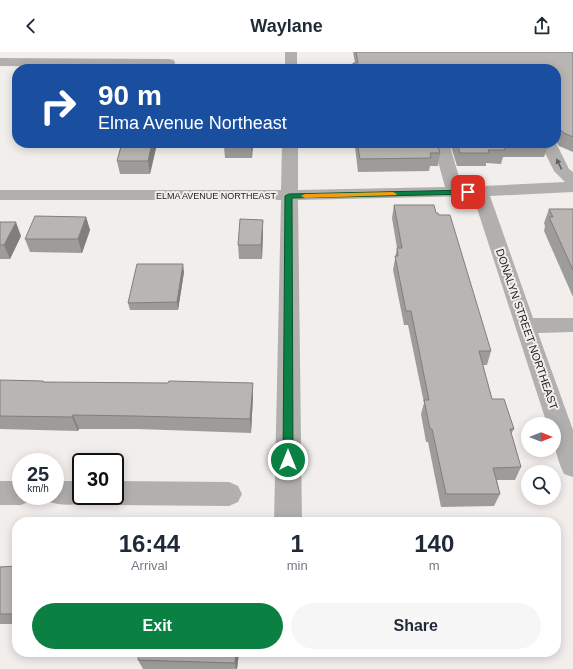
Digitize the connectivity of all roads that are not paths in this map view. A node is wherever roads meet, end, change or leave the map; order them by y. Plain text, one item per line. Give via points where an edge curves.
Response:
1 (291, 52) edge
2 (0, 62) edge
3 (169, 63) dead end
4 (291, 64) edge
5 (290, 148) edge
6 (442, 148) edge
7 (550, 148) edge
8 (573, 181) edge
9 (573, 187) edge
10 (455, 192) junction
11 (480, 192) junction
12 (0, 195) edge
13 (289, 196) junction
14 (573, 325) edge
15 (526, 326) junction
16 (573, 466) edge
17 (0, 493) edge
18 (12, 493) edge
19 (124, 493) edge
20 (229, 494) dead end
21 (288, 517) edge

1 - 4 street
2 - 3 street
5 - 13 street
6 - 10 street
8 -> 7 street via 562,171
9 - 11 street, ELMA AVENUE NORTHEAST
10 - 11 street, ELMA AVENUE NORTHEAST
10 - 13 street, ELMA AVENUE NORTHEAST
11 - 15 street, DONALYN STREET NORTHEAST
12 - 13 street, ELMA AVENUE NORTHEAST
13 - 21 street
14 - 15 street
15 - 16 street, DONALYN STREET NORTHEAST
17 - 18 street
19 - 20 street

